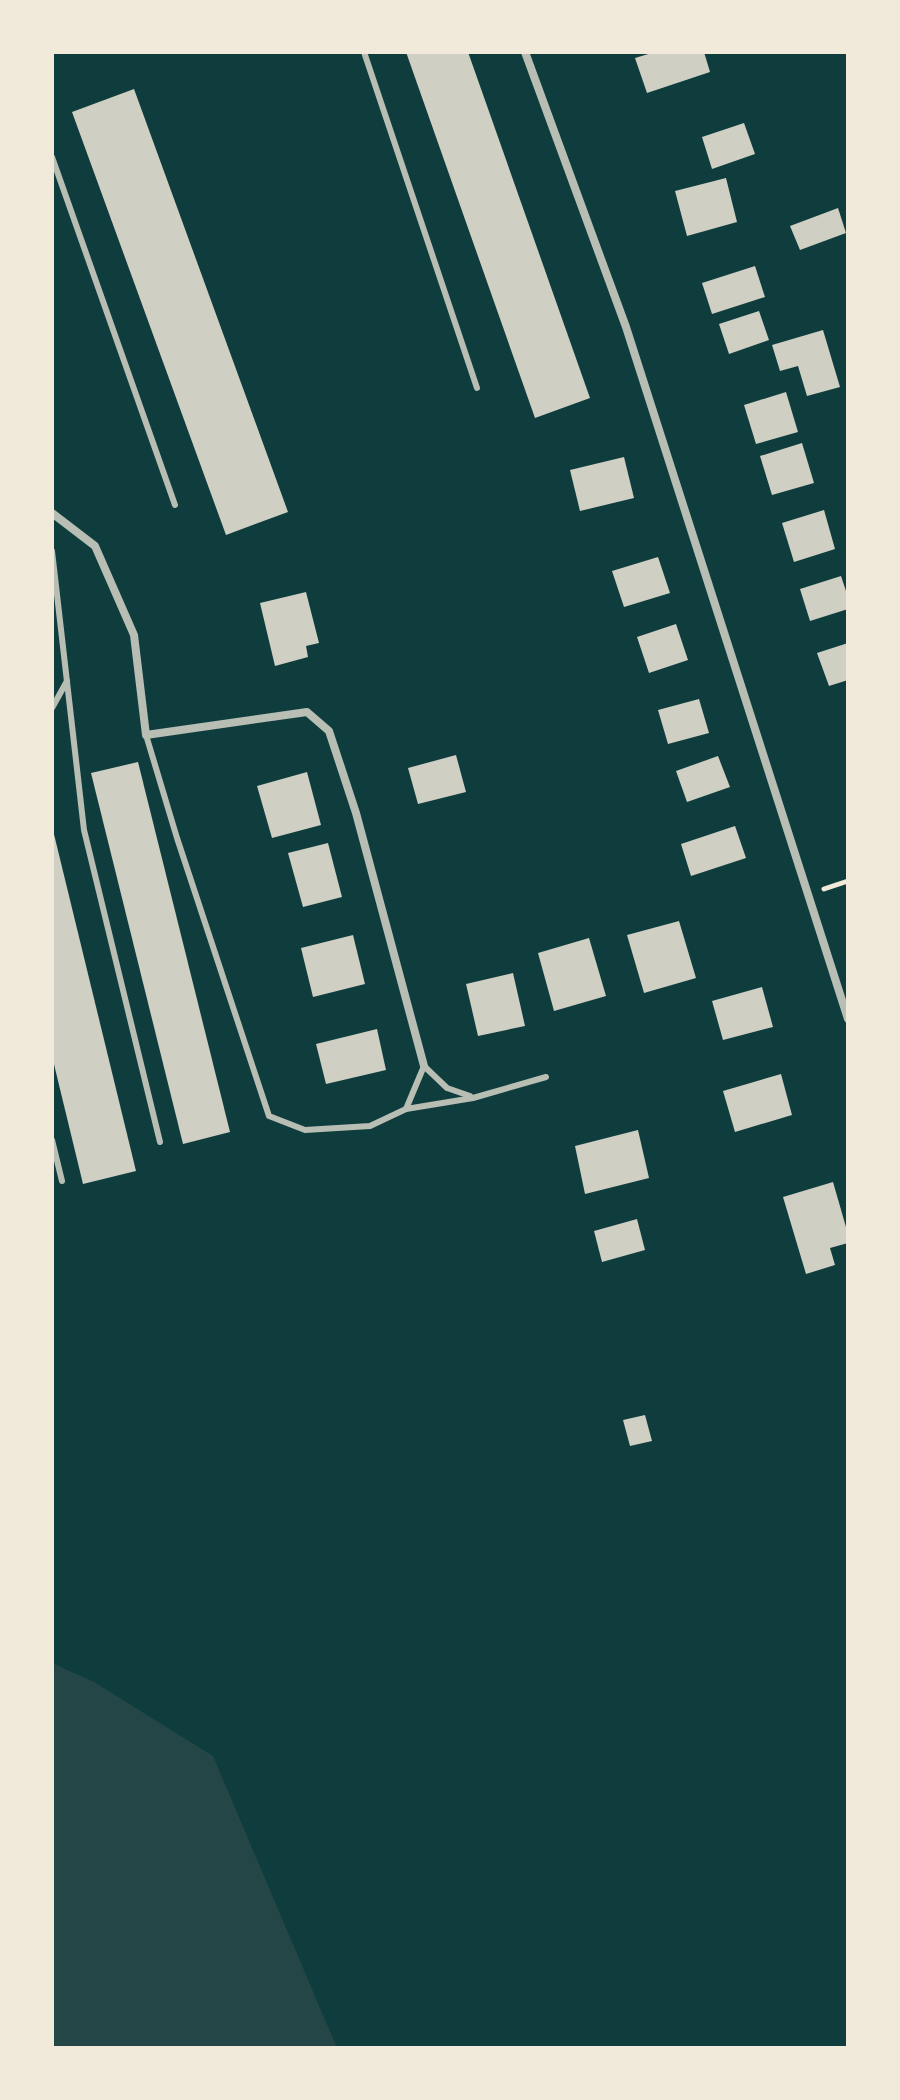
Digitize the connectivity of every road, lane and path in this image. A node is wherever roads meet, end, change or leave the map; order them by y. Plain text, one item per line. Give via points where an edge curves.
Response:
1 (364, 52) edge
2 (525, 52) edge
3 (52, 157) edge
4 (477, 388) dead end
5 (175, 505) dead end
6 (52, 513) edge
7 (52, 551) edge
8 (67, 681) junction
9 (52, 708) edge
10 (146, 735) junction
11 (848, 1019) edge
12 (424, 1066) junction
13 (546, 1077) dead end
14 (473, 1098) junction
15 (406, 1109) junction
16 (52, 1140) edge
17 (160, 1142) dead end
18 (62, 1181) dead end

1 - 4 lane
2 - 11 street via 626,327
3 - 5 lane
6 - 10 street via 95,546 134,635
7 - 8 lane
8 - 9 lane
8 - 17 lane via 84,830
10 - 12 street via 307,712 329,731
10 - 15 lane via 269,1116 305,1130 370,1126
12 - 14 lane via 447,1088
12 - 15 lane
13 - 14 lane
14 - 15 lane
16 - 18 lane

